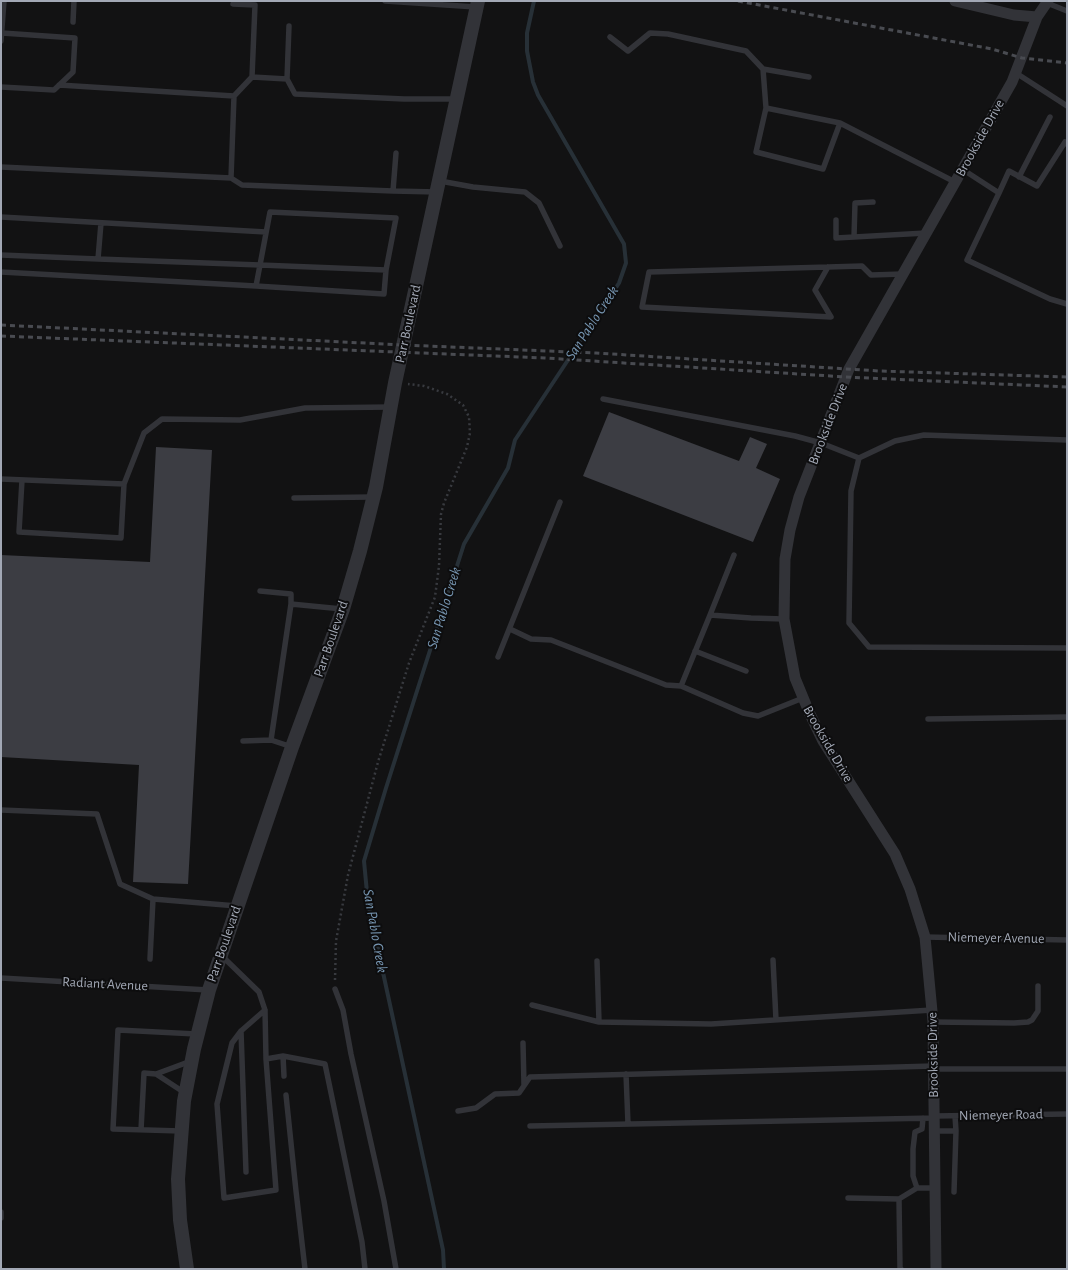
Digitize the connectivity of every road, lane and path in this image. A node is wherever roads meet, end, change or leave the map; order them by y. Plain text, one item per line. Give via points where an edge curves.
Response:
1 (4, 1) edge
2 (74, 1) edge
3 (234, 1) edge
4 (384, 1) edge
5 (955, 1) edge
6 (1047, 2) edge
7 (477, 4) edge
8 (1067, 11) edge
9 (1037, 18) junction
10 (73, 22) dead end
11 (289, 26) dead end
12 (2, 33) edge
13 (610, 37) dead end
14 (1, 41) edge
15 (762, 69) junction
16 (1016, 73) junction
17 (252, 77) junction
18 (809, 77) dead end
19 (287, 79) junction
20 (59, 85) junction
21 (1, 87) edge
22 (234, 96) junction
23 (457, 99) junction
24 (1067, 106) edge
25 (766, 108) junction
26 (1050, 117) dead end
27 (840, 123) junction
28 (1067, 144) edge
29 (396, 153) dead end
30 (1, 167) edge
31 (962, 169) junction
32 (1019, 177) junction
33 (231, 178) junction
34 (956, 182) junction
35 (438, 186) junction
36 (393, 191) junction
37 (999, 193) junction
38 (873, 202) dead end
39 (1, 217) edge
40 (836, 220) dead end
41 (101, 223) junction
42 (266, 232) junction
43 (926, 233) junction
44 (854, 237) junction
45 (560, 246) dead end
46 (1, 255) edge
47 (98, 259) junction
48 (260, 266) junction
49 (828, 267) junction
50 (386, 270) junction
51 (1, 272) edge
52 (903, 274) junction
53 (256, 286) junction
54 (1067, 304) edge
55 (396, 383) junction
56 (603, 399) dead end
57 (391, 407) junction
58 (1067, 440) edge
59 (821, 443) junction
60 (859, 458) junction
61 (1, 479) edge
62 (22, 480) junction
63 (124, 484) junction
64 (374, 497) junction
65 (294, 498) dead end
66 (560, 502) dead end
67 (734, 556) dead end
68 (260, 592) dead end
69 (291, 604) junction
70 (343, 609) junction
71 (710, 615) junction
72 (784, 619) junction
73 (510, 629) junction
74 (1067, 648) edge
75 (696, 651) junction
76 (498, 657) dead end
77 (746, 671) dead end
78 (681, 686) junction
79 (803, 698) junction
80 (1067, 717) edge
81 (928, 719) dead end
82 (271, 740) junction
83 (243, 741) dead end
84 (292, 747) junction
85 (1, 810) edge
86 (153, 899) junction
87 (238, 906) junction
88 (925, 937) junction
89 (1067, 940) edge
90 (221, 955) junction
91 (150, 959) dead end
92 (773, 960) dead end
93 (597, 961) dead end
94 (1, 978) edge
95 (1038, 986) dead end
96 (335, 989) joint
97 (209, 990) junction
98 (532, 1005) dead end
99 (265, 1010) junction
100 (933, 1010) junction
101 (776, 1020) junction
102 (599, 1022) junction
103 (933, 1022) junction
104 (241, 1031) junction
105 (198, 1034) junction
106 (523, 1043) dead end
107 (283, 1056) junction
108 (266, 1059) junction
109 (192, 1061) junction
110 (934, 1067) junction
111 (1067, 1069) edge
112 (156, 1074) junction
113 (626, 1074) junction
114 (284, 1076) dead end
115 (524, 1086) junction
116 (185, 1093) junction
117 (286, 1095) dead end
118 (458, 1111) dead end
119 (1067, 1114) edge
120 (955, 1116) junction
121 (934, 1117) junction
122 (923, 1118) junction
123 (628, 1124) junction
124 (530, 1126) dead end
125 (141, 1130) junction
126 (181, 1131) junction
127 (934, 1131) junction
128 (956, 1131) junction
129 (246, 1172) dead end
130 (917, 1188) junction
131 (935, 1188) junction
132 (954, 1192) dead end
133 (848, 1198) dead end
134 (898, 1199) junction
135 (1, 1212) edge
136 (1, 1218) edge
137 (187, 1269) edge
138 (305, 1269) edge
139 (365, 1269) edge
140 (396, 1269) edge
141 (902, 1269) edge
142 (936, 1269) edge

1 - 12 lane
2 - 10 lane
3 - 17 lane via 233,4 255,5
4 - 7 lane
5 - 9 street
6 - 8 lane
6 - 9 street, Brookside Drive
7 - 23 street, Parr Boulevard
9 - 16 street, Brookside Drive
11 - 19 lane
12 - 14 lane
12 - 20 lane via 76,38 73,72
13 - 15 lane via 628,51 650,33 668,34 746,51
15 - 18 lane
15 - 25 lane
16 - 24 lane
16 - 31 street, Brookside Drive
17 - 19 lane
17 - 22 lane
19 - 23 lane via 294,94
20 - 21 lane via 54,90
20 - 22 lane
22 - 33 lane
23 - 35 street, Parr Boulevard
25 - 27 lane
25 - 27 lane via 756,152 823,169
26 - 32 lane
27 - 34 lane
28 - 32 lane via 1065,142 1037,186
29 - 36 lane
30 - 33 lane
31 - 34 street, Brookside Drive
31 - 37 lane
32 - 37 lane via 1009,171
33 - 36 lane via 242,185
34 - 43 street, Brookside Drive
35 - 36 lane
35 - 45 lane via 525,192 539,203
35 - 55 street, Parr Boulevard
37 - 54 lane via 967,260 1050,299
38 - 44 lane via 855,203
39 - 41 lane
40 - 44 lane via 836,238
41 - 42 lane
41 - 47 lane
42 - 48 lane
42 - 50 lane via 270,212 396,218
43 - 44 lane
43 - 52 street, Brookside Drive
46 - 47 lane
47 - 48 lane
48 - 50 lane
48 - 53 lane
49 - 49 lane via 649,272 642,307 831,318 815,290
49 - 52 lane via 862,266 871,275
50 - 53 lane via 384,294
51 - 53 lane
52 - 59 street, Brookside Drive via 849,369
55 - 57 street, Parr Boulevard
55 - 96 path via 424,386 447,394 463,405 469,417 470,433 441,514 435,597 409,663 378,762 348,875 336,941
56 - 59 lane
57 - 63 lane via 305,408 240,420 162,419 144,433
57 - 64 street, Parr Boulevard
58 - 60 lane via 924,435 895,441
59 - 60 lane
59 - 72 street, Brookside Drive via 799,497 790,530 785,559
60 - 74 lane via 851,491 849,623 869,647
61 - 62 lane
62 - 63 lane
62 - 63 lane via 20,532 121,538
64 - 65 lane
64 - 70 street, Parr Boulevard
66 - 73 lane
67 - 71 lane
68 - 69 lane via 291,594
69 - 70 lane
69 - 82 lane
70 - 84 street, Parr Boulevard
71 - 72 lane
71 - 75 lane
72 - 79 street, Brookside Drive via 795,678
73 - 76 lane
73 - 78 lane via 531,639 551,640 666,685
75 - 77 lane
75 - 78 lane
78 - 79 lane via 743,713 758,716
79 - 88 street, Brookside Drive via 823,741 895,854 910,889
80 - 81 lane
82 - 83 lane
82 - 84 lane
84 - 87 street, Parr Boulevard
85 - 86 lane via 97,814 120,884
86 - 87 lane
86 - 91 lane
87 - 90 street, Parr Boulevard
88 - 89 lane, Niemeyer Avenue
88 - 100 street, Brookside Drive
90 - 97 street, Parr Boulevard
90 - 99 lane via 259,992
92 - 101 lane
93 - 102 lane
94 - 97 lane, Radiant Avenue
95 - 103 lane via 1038,1011 1032,1020 1014,1023
96 - 140 lane via 343,1010
97 - 105 street, Parr Boulevard
98 - 102 lane
99 - 104 lane
99 - 108 lane
100 - 101 lane
100 - 103 street, Brookside Drive
101 - 102 lane via 711,1024
103 - 110 street, Brookside Drive
104 - 108 lane via 232,1043 217,1104 224,1198 276,1190
104 - 129 lane
105 - 109 street, Parr Boulevard
105 - 125 lane via 118,1030 113,1129
106 - 115 lane
107 - 108 lane
107 - 114 lane
107 - 139 lane via 325,1064 362,1242
109 - 112 lane
109 - 116 street, Parr Boulevard
110 - 111 lane
110 - 113 lane
110 - 121 street, Brookside Drive
112 - 116 lane
112 - 125 lane via 144,1073
113 - 115 lane via 530,1077
113 - 123 lane
115 - 118 lane via 519,1093 495,1094 476,1108
116 - 126 street, Parr Boulevard
117 - 138 lane
119 - 120 lane, Niemeyer Road
120 - 121 lane, Niemeyer Road
120 - 128 lane
121 - 122 lane, Niemeyer Road
121 - 127 street, Brookside Drive
122 - 123 lane, Niemeyer Road
122 - 130 lane via 922,1128 915,1132 913,1150
123 - 124 lane, Niemeyer Road
125 - 126 lane
126 - 137 street, Parr Boulevard via 178,1179 180,1220
127 - 128 lane
127 - 131 street, Brookside Drive
128 - 132 lane
130 - 131 lane
130 - 134 lane
131 - 142 street, Brookside Drive
133 - 134 lane
134 - 141 lane
135 - 136 lane

